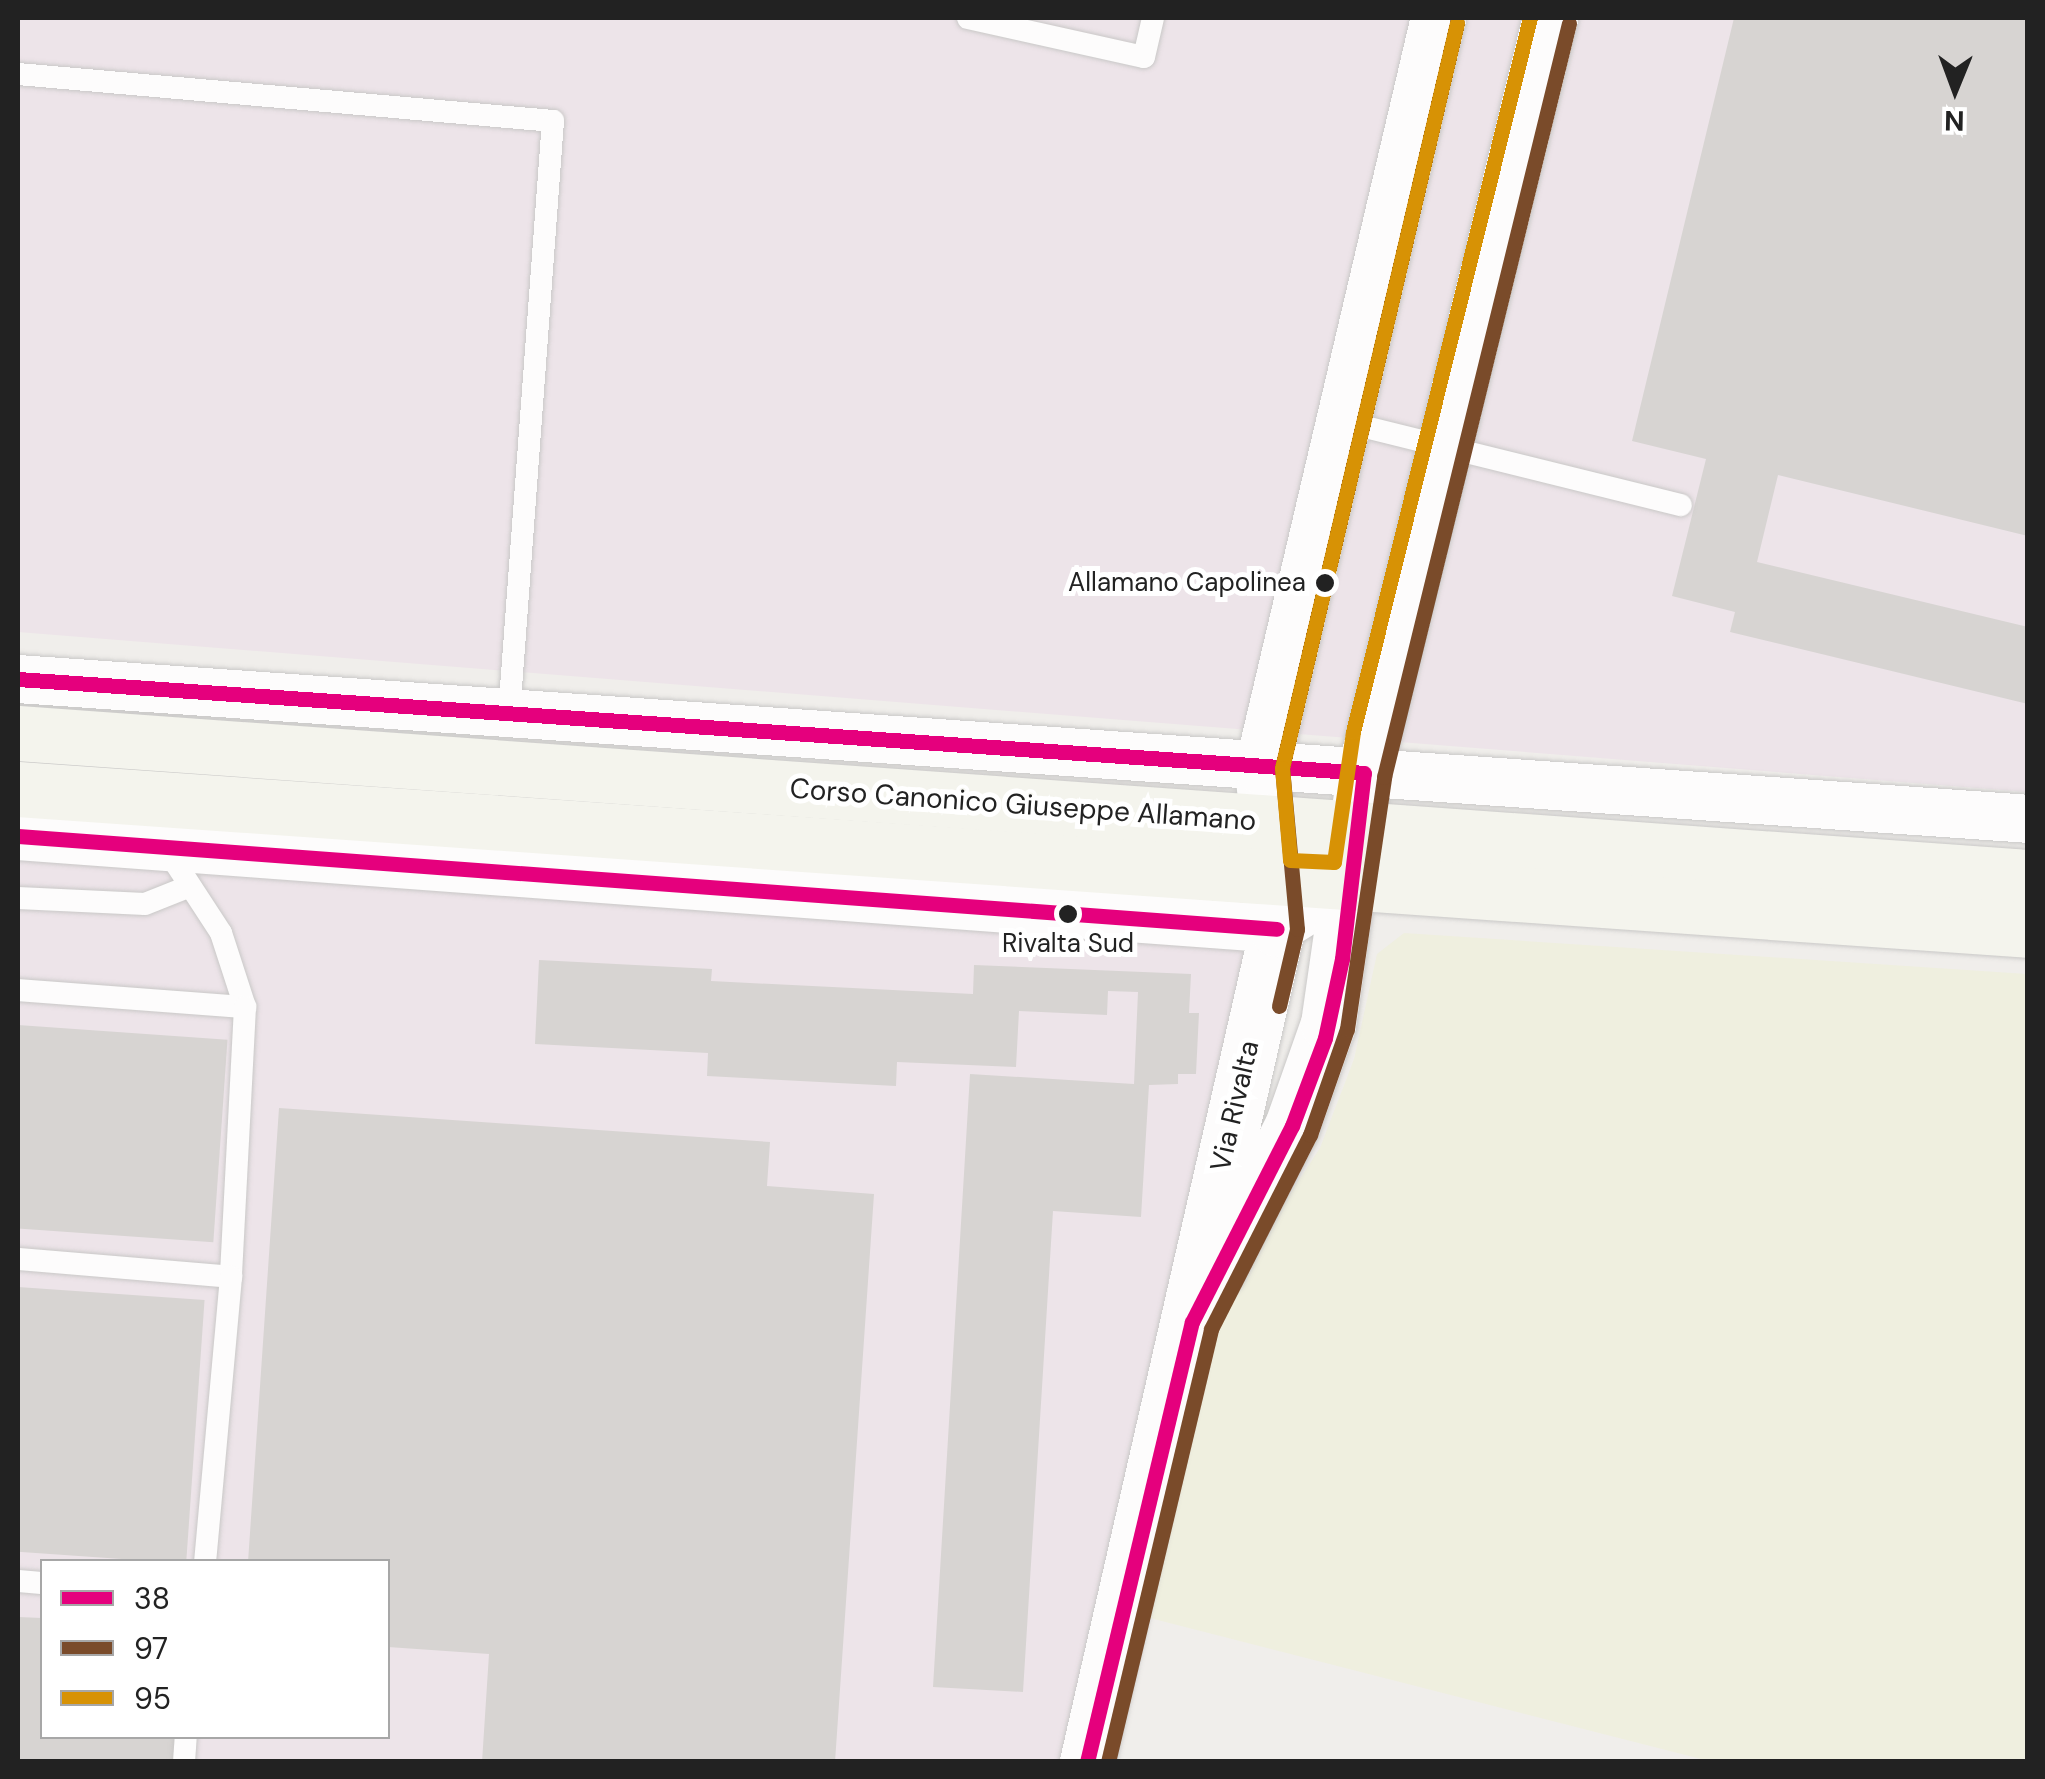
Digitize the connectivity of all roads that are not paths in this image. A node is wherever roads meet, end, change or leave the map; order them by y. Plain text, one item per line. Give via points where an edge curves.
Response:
1 (968, 18) edge
2 (1154, 18) edge
3 (1438, 18) edge
4 (1550, 18) edge
5 (18, 74) edge
6 (1341, 421) junction
7 (1444, 446) junction
8 (1681, 506) dead end
9 (18, 679) edge
10 (509, 714) junction
11 (18, 734) edge
12 (1262, 767) junction
13 (1364, 772) junction
14 (18, 788) edge
15 (2028, 819) edge
16 (1266, 822) junction
17 (1358, 828) junction
18 (18, 836) edge
19 (177, 866) junction
20 (2028, 877) edge
21 (1351, 883) junction
22 (18, 898) edge
23 (1275, 904) junction
24 (2028, 930) edge
25 (18, 990) edge
26 (244, 1007) junction
27 (18, 1259) edge
28 (231, 1276) junction
29 (1192, 1322) junction
30 (205, 1559) edge
31 (1087, 1762) edge

1 - 2 lane via 1144,58
3 - 6 street, Via Rivalta
4 - 7 street, Via Rivalta
5 - 10 lane via 553,121
6 - 7 lane
6 - 12 street, Via Rivalta
7 - 8 lane
7 - 13 street, Via Rivalta
9 - 10 street, Corso Canonico Giuseppe Allamano
10 - 12 street, Corso Canonico Giuseppe Allamano
11 - 16 main road, Corso Canonico Giuseppe Allamano
12 - 13 street, Corso Canonico Giuseppe Allamano
12 - 16 street, Via Rivalta
13 - 15 street, Corso Canonico Giuseppe Allamano
13 - 17 street, Via Rivalta
14 - 23 main road, Corso Canonico Giuseppe Allamano
16 - 17 main road, Corso Canonico Giuseppe Allamano
16 - 23 street, Via Rivalta
17 - 20 main road, Corso Canonico Giuseppe Allamano
17 - 21 street, Via Rivalta
18 - 19 street, Corso Canonico Giuseppe Allamano
19 - 22 lane via 145,904
19 - 23 street, Corso Canonico Giuseppe Allamano
19 - 26 lane via 221,933
21 - 23 main road, Corso Canonico Giuseppe Allamano
21 - 24 main road, Corso Canonico Giuseppe Allamano
21 - 29 street, Via Rivalta via 1324,1038 1292,1126
23 - 29 street, Via Rivalta
25 - 26 lane
26 - 28 lane
27 - 28 lane
28 - 30 lane
29 - 31 street, Via Rivalta

